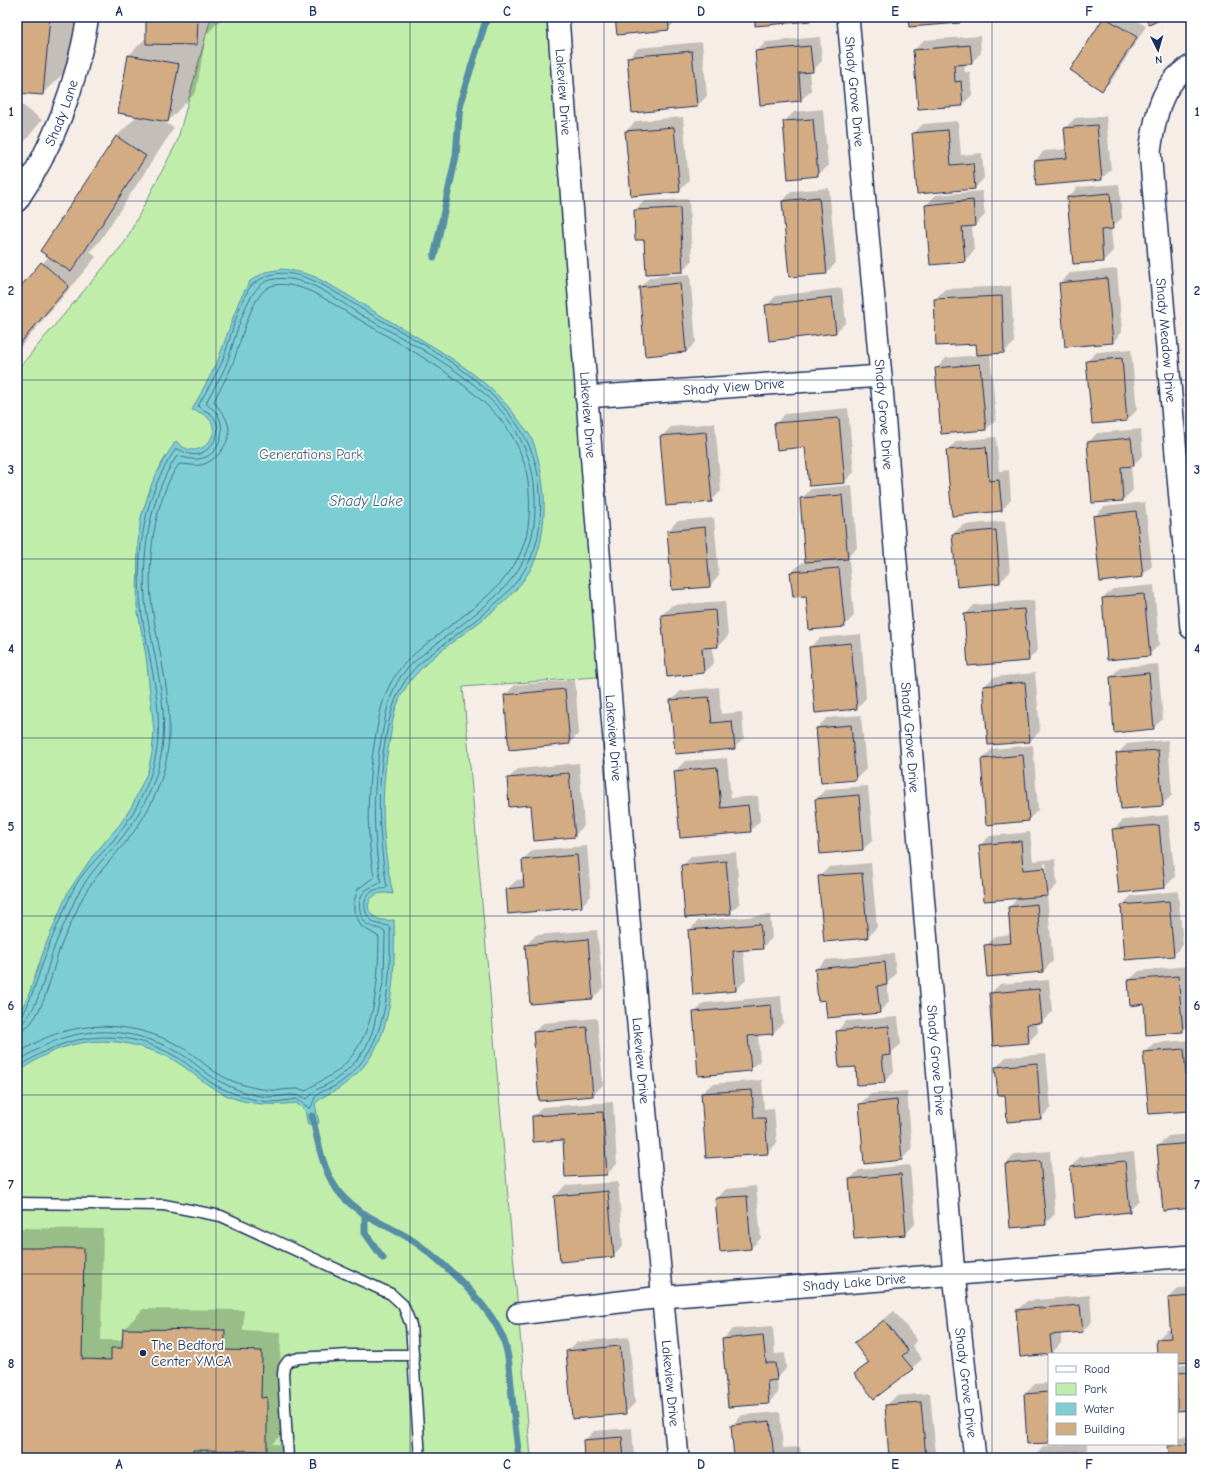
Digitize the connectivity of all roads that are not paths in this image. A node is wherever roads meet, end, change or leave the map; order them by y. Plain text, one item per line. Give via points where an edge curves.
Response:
1 (88, 17) edge
2 (558, 17) edge
3 (848, 17) edge
4 (1191, 66) edge
5 (17, 201) edge
6 (881, 376) junction
7 (586, 397) junction
8 (1191, 628) edge
9 (17, 1203) edge
10 (1191, 1256) edge
11 (954, 1275) junction
12 (662, 1297) junction
13 (518, 1314) dead end
14 (413, 1355) junction
15 (288, 1458) edge
16 (420, 1458) edge
17 (678, 1458) edge
18 (974, 1458) edge

1 - 5 street, Shady Lane via 77,70 65,104 47,148
2 - 7 street, Lakeview Drive
3 - 6 street, Shady Grove Drive
4 - 8 street, Shady Meadow Drive via 1185,69 1165,93 1156,116 1150,151
6 - 7 street, Shady View Drive
6 - 11 street, Shady Grove Drive
7 - 12 street, Lakeview Drive
9 - 14 lane via 164,1205 221,1216 391,1294 408,1312
10 - 11 street, Shady Lake Drive
11 - 12 street, Shady Lake Drive
11 - 18 street, Shady Grove Drive
12 - 13 street, Shady Lake Drive
12 - 17 street, Lakeview Drive
14 - 15 lane via 349,1355 288,1361 283,1374
14 - 16 lane

